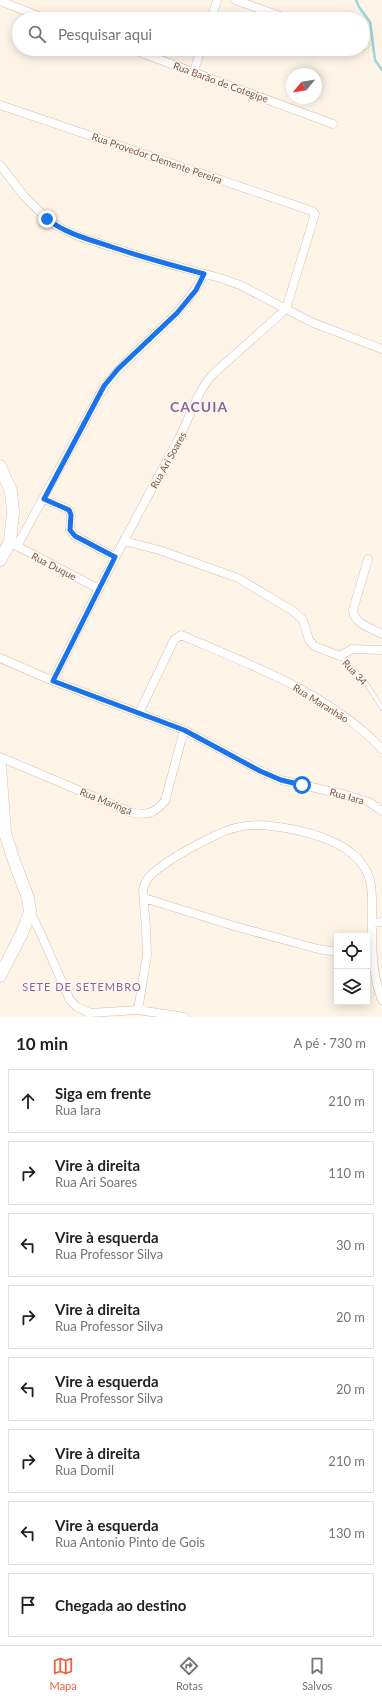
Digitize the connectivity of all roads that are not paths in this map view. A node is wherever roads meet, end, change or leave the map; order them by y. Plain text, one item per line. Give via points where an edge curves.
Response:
1 (218, 0) edge
2 (235, 0) edge
3 (0, 1) edge
4 (28, 12) edge
5 (214, 12) edge
6 (268, 12) edge
7 (151, 56) edge
8 (199, 56) edge
9 (194, 71) junction
10 (0, 105) edge
11 (333, 124) dead end
12 (0, 166) edge
13 (204, 274) junction
14 (286, 309) junction
15 (382, 349) edge
16 (0, 466) edge
17 (44, 499) junction
18 (124, 540) junction
19 (14, 544) junction
20 (115, 557) junction
21 (368, 559) dead end
22 (0, 560) edge
23 (99, 589) junction
24 (382, 634) edge
25 (382, 650) edge
26 (340, 656) junction
27 (0, 658) edge
28 (53, 681) junction
29 (382, 708) edge
30 (139, 713) junction
31 (184, 730) junction
32 (382, 749) edge
33 (0, 757) edge
34 (0, 766) edge
35 (382, 812) edge
36 (144, 898) junction
37 (30, 912) junction
38 (382, 922) edge
39 (372, 923) junction
40 (334, 952) edge
41 (370, 957) edge
42 (0, 976) edge
43 (381, 997) edge
44 (138, 1010) junction
45 (90, 1015) edge
46 (184, 1017) edge

1 - 5 street
2 - 6 street
3 - 4 street
7 - 9 street, Rua Barão de Cotegipe
8 - 9 street
9 - 11 street, Rua Barão de Cotegipe
10 - 14 street, Rua Provedor Clemente Pereira via 314,212 316,216
12 - 13 street via 24,196 55,225 94,242
13 - 14 street via 240,285
13 - 17 street via 196,290 177,313 118,369 104,386
14 - 15 street via 311,322
14 - 18 street, Rua Ari Soares via 216,371 205,384 186,426
16 - 19 main road via 11,491
17 - 19 street
17 - 20 street via 69,510 70,530 75,536
18 - 20 street, Rua Ari Soares
18 - 26 street via 238,578 298,616 305,623 309,640 314,646
19 - 22 main road
19 - 23 street, Rua Duque
20 - 23 street, Rua Ari Soares
21 - 24 street via 353,617
23 - 28 street, Rua Ari Soares
25 - 26 street via 352,649
26 - 29 lane, Rua 34 via 364,680
27 - 28 street, Rua Iara
28 - 30 street, Rua Iara
30 - 31 street, Rua Iara
30 - 32 street, Rua Maranhão via 174,640 181,635 298,687 335,710
31 - 33 street, Rua Maringá via 165,801 149,814 130,812
31 - 35 street, Rua Iara via 281,780 369,802
34 - 37 main road via 5,833 28,898
36 - 39 street via 145,884 156,870 199,844 230,828 267,824 324,839 340,846 358,859 365,868 372,887
36 - 40 street via 234,926
36 - 44 street via 147,955
37 - 42 main road
37 - 45 street via 70,1000
38 - 39 street
39 - 41 street
41 - 43 street
44 - 45 street
44 - 46 street

